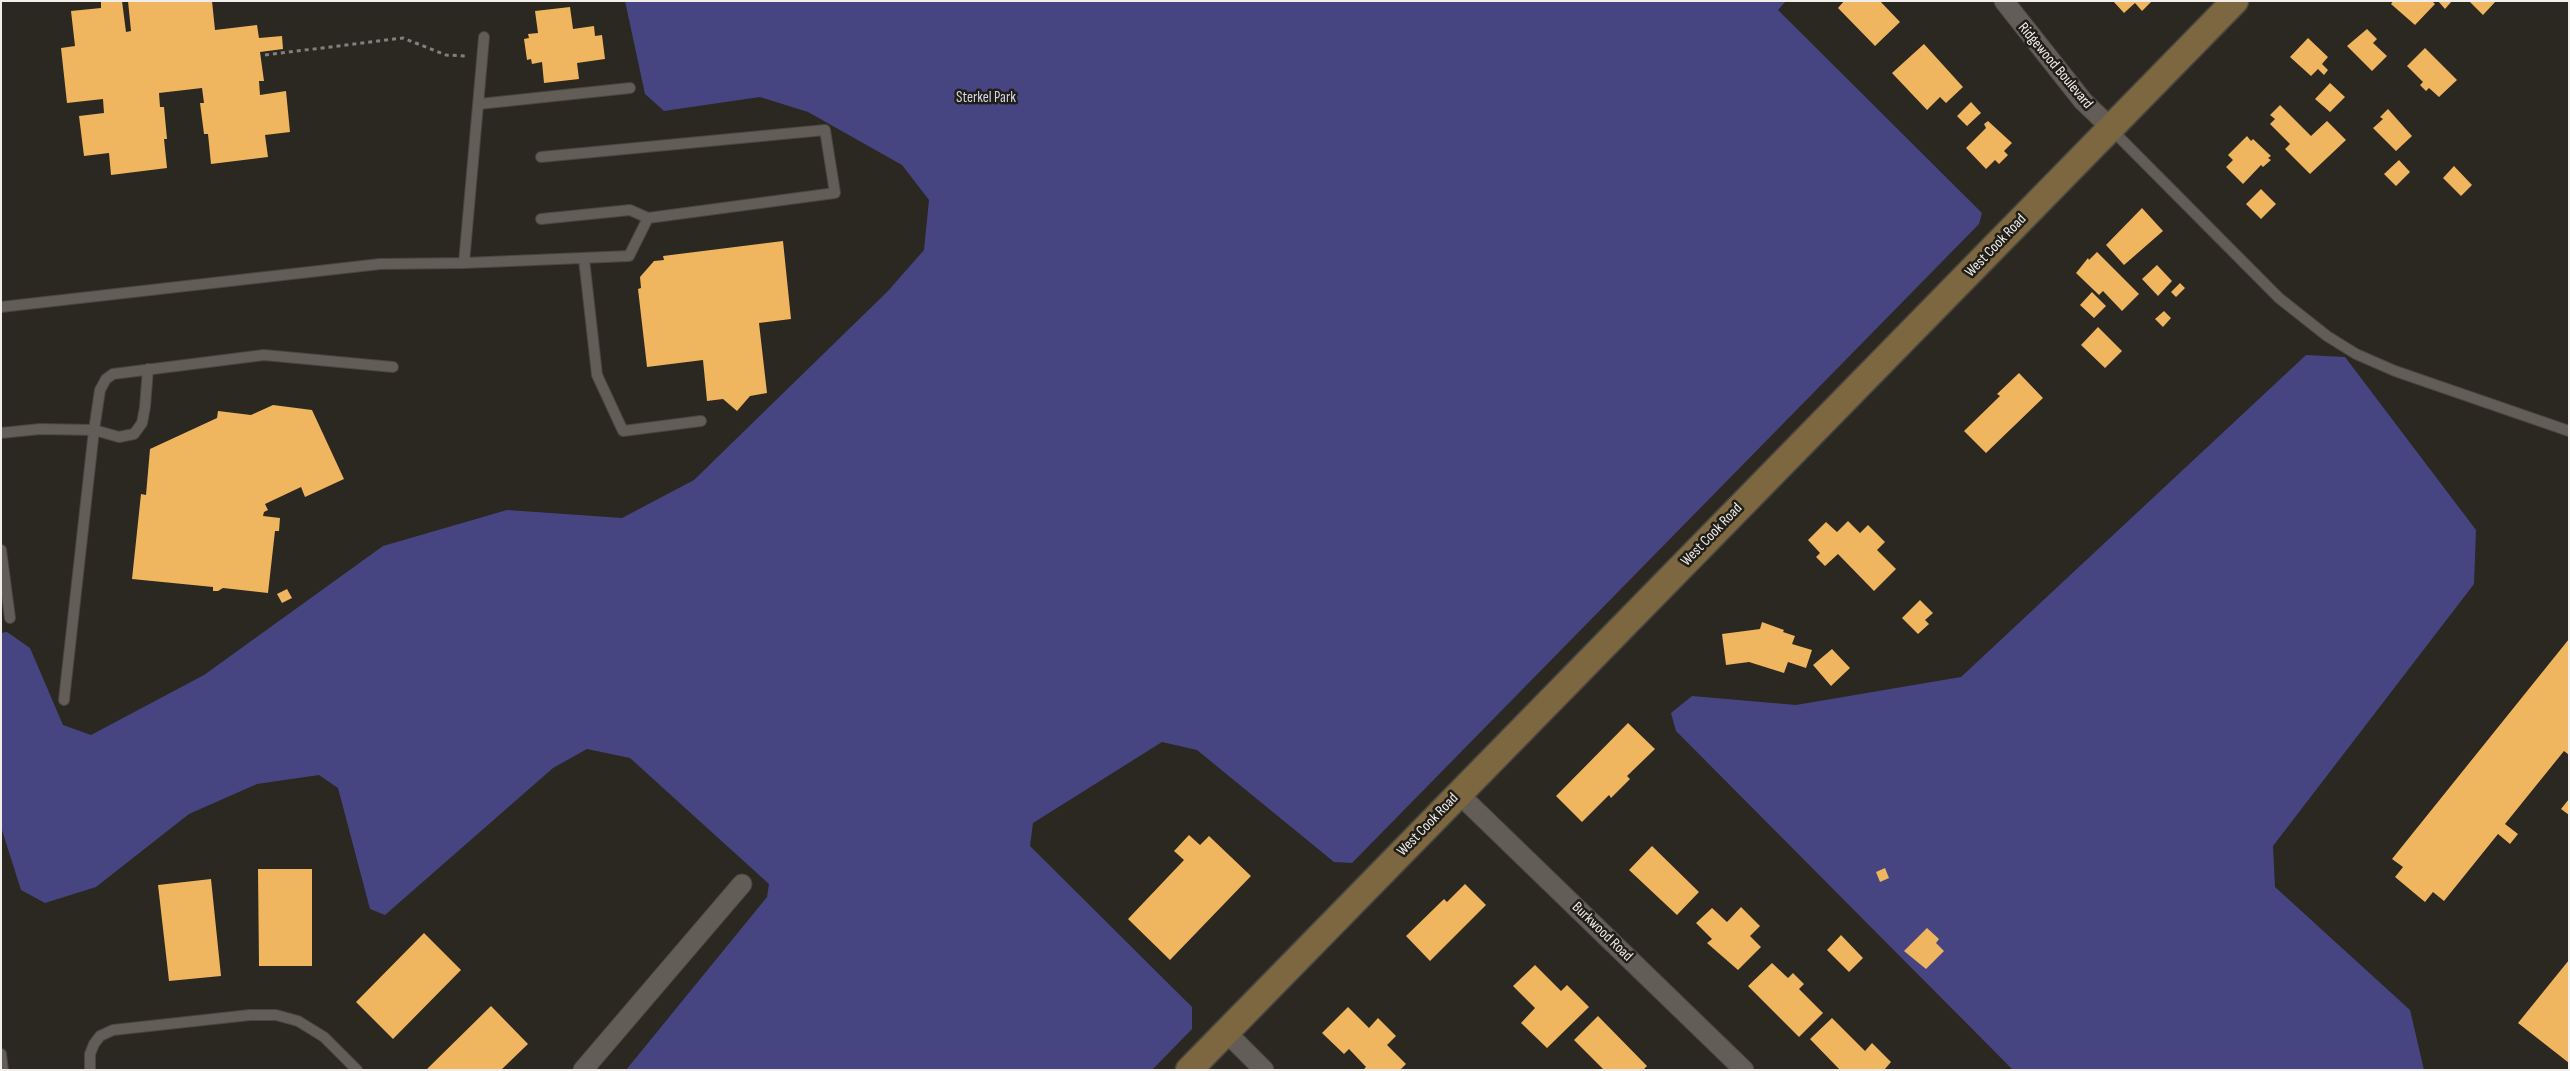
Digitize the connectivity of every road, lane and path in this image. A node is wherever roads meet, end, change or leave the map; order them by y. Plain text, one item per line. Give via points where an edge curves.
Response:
1 (2004, 1) edge
2 (2235, 1) edge
3 (484, 37) dead end
4 (265, 55) dead end
5 (482, 55) junction
6 (630, 88) dead end
7 (479, 104) junction
8 (2110, 128) junction
9 (540, 157) dead end
10 (648, 218) junction
11 (542, 219) dead end
12 (584, 259) junction
13 (464, 263) junction
14 (1, 307) edge
15 (393, 367) dead end
16 (148, 369) junction
17 (701, 421) dead end
18 (94, 430) junction
19 (2569, 431) edge
20 (1, 433) edge
21 (1, 550) edge
22 (10, 618) dead end
23 (64, 700) dead end
24 (1459, 794) junction
25 (742, 884) dead end
26 (1226, 1032) junction
27 (1, 1054) edge
28 (3, 1070) edge
29 (90, 1070) edge
30 (357, 1070) edge
31 (583, 1070) edge
32 (1190, 1070) edge
33 (1264, 1070) edge
34 (1744, 1070) edge

1 - 8 street, Ridgewood Boulevard via 2083,101
2 - 8 main road, West Cook Road
3 - 5 lane
4 - 5 path via 403,38 446,55
5 - 7 lane
6 - 7 lane
7 - 13 lane
8 - 19 lane via 2279,298 2328,336 2356,354 2396,371
8 - 24 main road, West Cook Road
9 - 10 lane via 825,130 836,193
10 - 11 lane via 630,210
10 - 12 lane via 629,256
12 - 13 lane
12 - 17 lane via 597,375 623,431
13 - 14 lane via 404,262 344,267
15 - 16 lane via 264,355
16 - 18 lane via 113,374 106,379 100,390
16 - 18 lane via 142,423 134,434 119,437
18 - 20 lane via 40,429
18 - 23 lane
21 - 22 lane
24 - 26 main road, West Cook Road
24 - 34 street, Burkwood Road
25 - 31 street
26 - 32 main road, West Cook Road
26 - 33 street
27 - 28 lane
29 - 30 lane via 94,1044 100,1036 113,1030 276,1015 298,1021 324,1037

